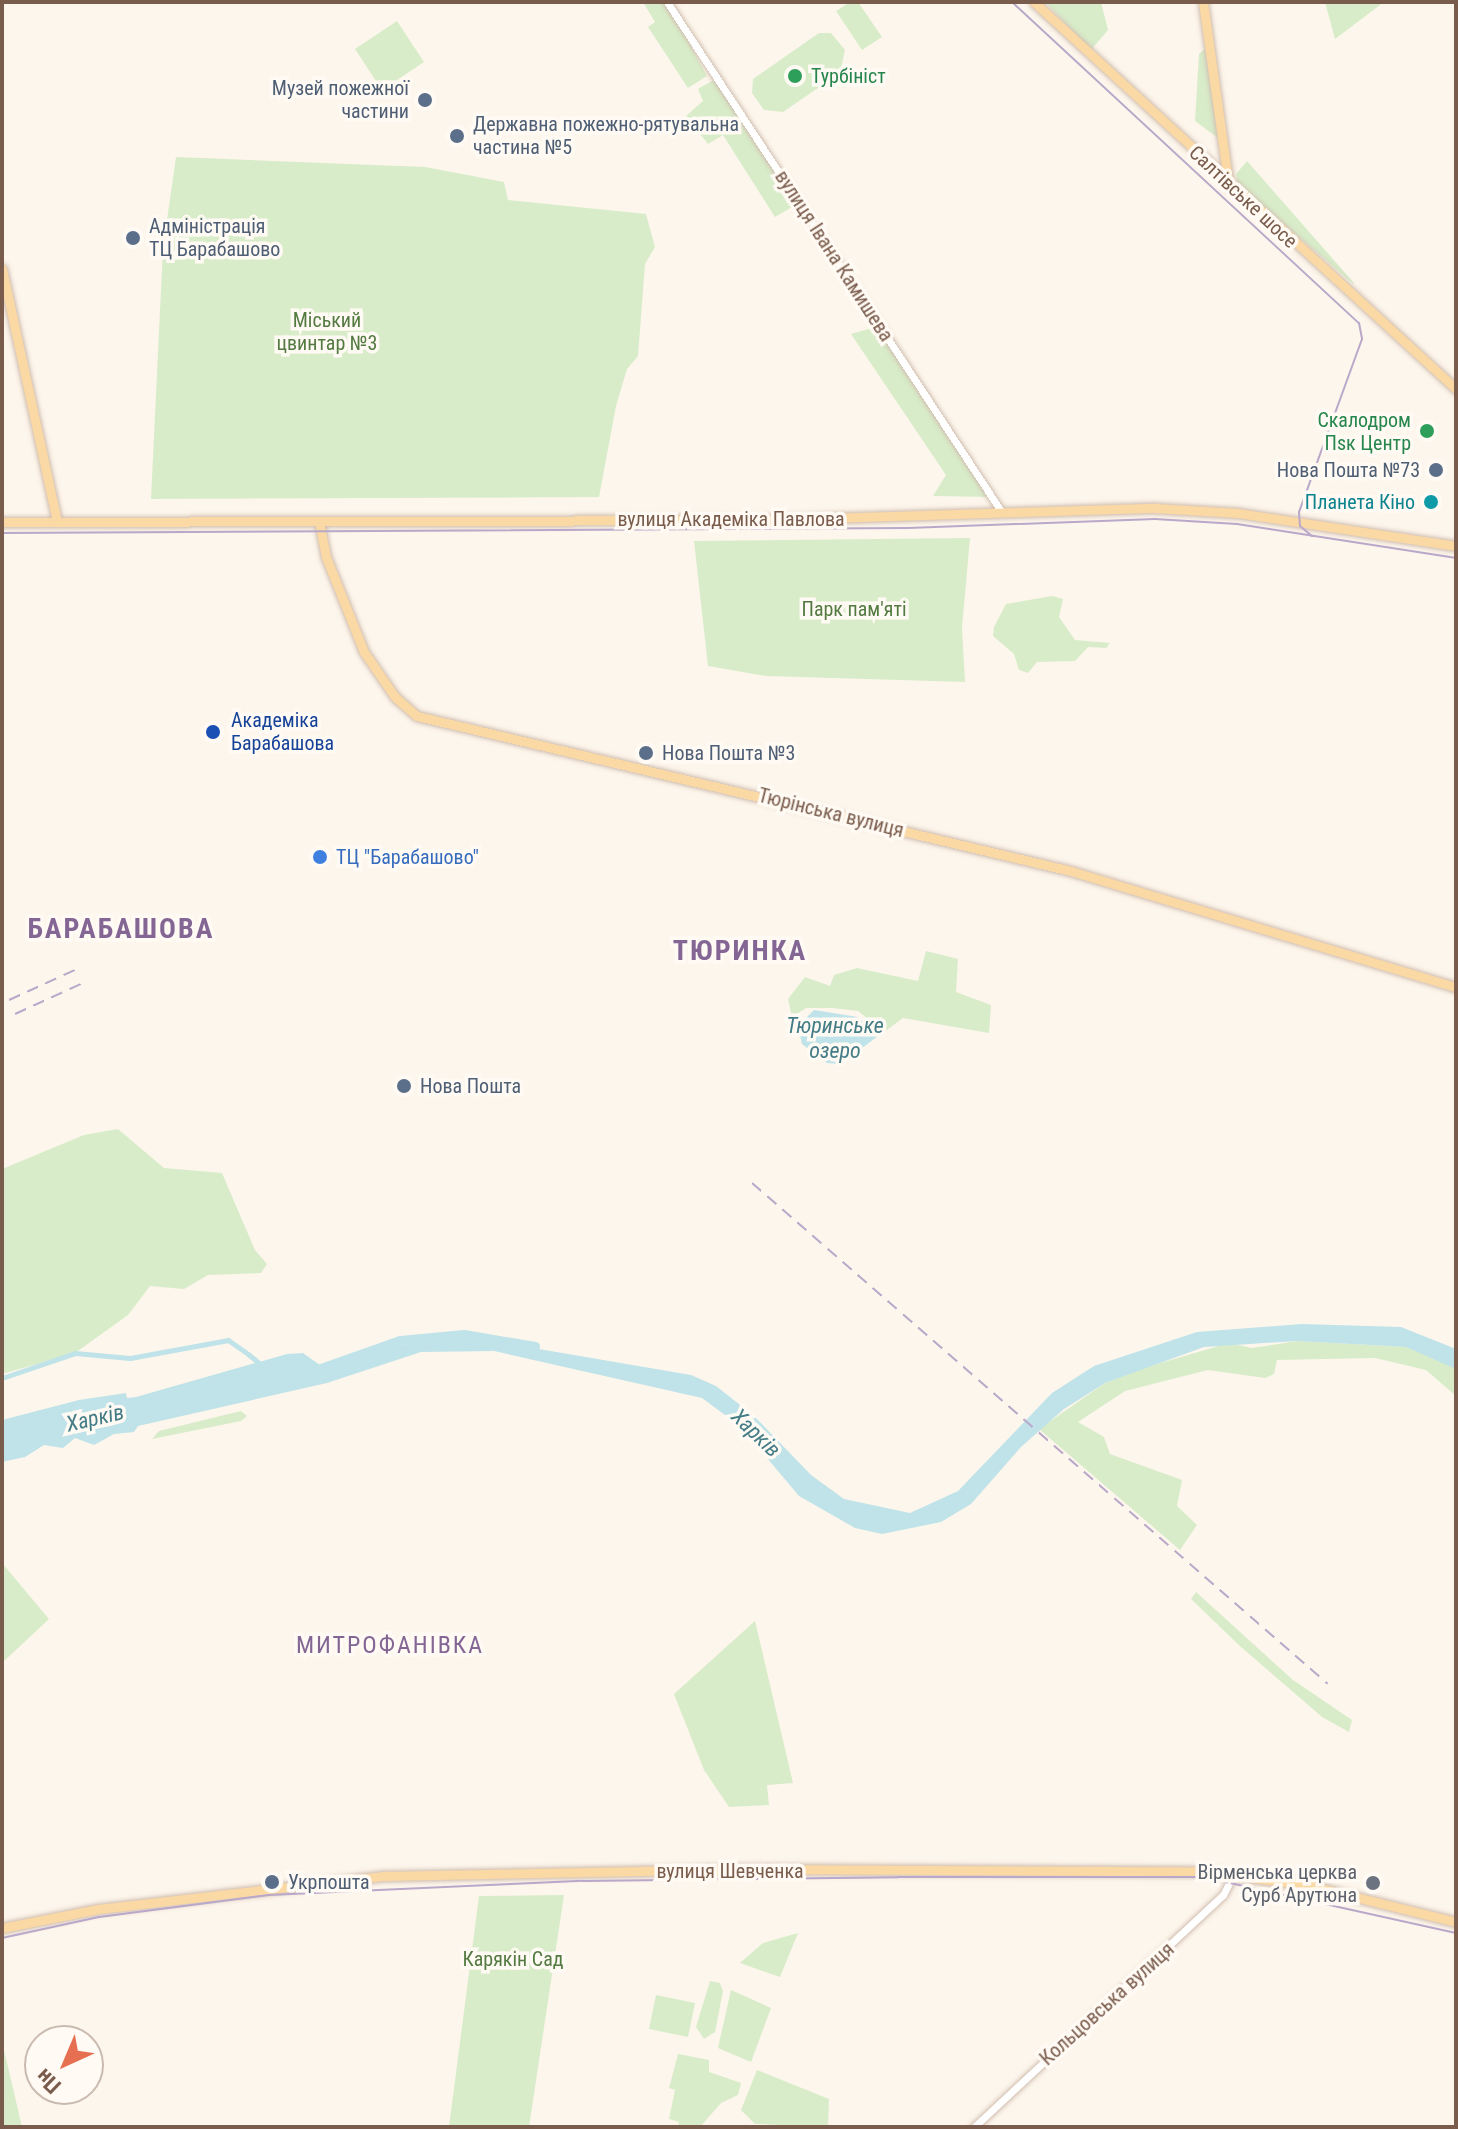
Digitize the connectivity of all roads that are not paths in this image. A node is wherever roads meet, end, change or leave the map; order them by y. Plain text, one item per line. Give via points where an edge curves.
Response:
1 (667, 2) edge
2 (1034, 2) edge
3 (1203, 2) edge
4 (1229, 186) junction
5 (2, 269) edge
6 (1456, 389) edge
7 (1001, 511) junction
8 (319, 521) junction
9 (2, 522) edge
10 (57, 522) junction
11 (1456, 546) edge
12 (1456, 987) edge
13 (1233, 1875) junction
14 (1456, 1922) edge
15 (2, 1928) edge
16 (974, 2127) edge

1 - 7 street, вулиця Івана Камишева
2 - 4 main road, Салтівське шосе
3 - 4 main road
4 - 6 main road, Салтівське шосе
5 - 10 main road
7 - 8 main road, вулиця Академіка Павлова via 779,519
7 - 11 main road, вулиця Академіка Павлова via 1194,509
8 - 10 main road, вулиця Академіка Павлова
8 - 12 main road, Тюрінська вулиця via 326,557 364,652 395,697 417,716 1071,871
9 - 10 main road, вулиця Академіка Павлова
13 - 14 main road, вулиця Шевченка via 1307,1885
13 - 15 main road, вулиця Шевченка via 1065,1869 424,1872 98,1909
13 - 16 street, Кольцовська вулиця via 1223,1895

